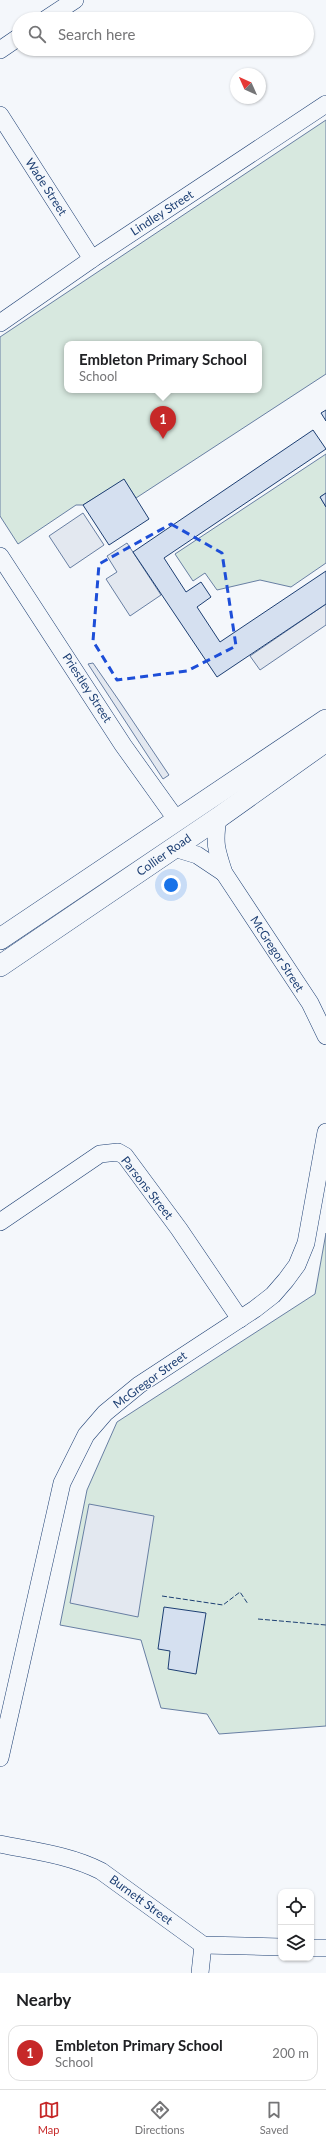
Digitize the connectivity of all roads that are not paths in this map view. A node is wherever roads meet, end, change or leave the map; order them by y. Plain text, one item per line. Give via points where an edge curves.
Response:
1 (75, 0) edge
2 (57, 12) edge
3 (12, 42) edge
4 (0, 50) edge
5 (326, 104) edge
6 (0, 115) edge
7 (92, 259) junction
8 (0, 323) edge
9 (0, 556) edge
10 (326, 720) edge
11 (326, 741) edge
12 (218, 818) junction
13 (176, 819) junction
14 (174, 848) junction
15 (224, 873) junction
16 (0, 939) edge
17 (0, 966) edge
18 (322, 1015) edge
19 (326, 1036) edge
20 (326, 1132) edge
21 (0, 1222) edge
22 (240, 1319) junction
23 (0, 1758) edge
24 (0, 1844) edge
25 (203, 1945) junction
26 (278, 1947) edge
27 (314, 1948) edge
28 (326, 1948) edge
29 (200, 1973) edge

1 - 2 street
3 - 4 street
5 - 7 street, Lindley Street
6 - 7 street, Wade Street
7 - 8 street, Lindley Street
9 - 13 street, Priestley Street via 124,745
10 - 13 main road, Collier Road
11 - 12 main road, Collier Road
12 - 14 main road, Collier Road
12 - 15 street, McGregor Street via 214,838
13 - 16 main road, Collier Road
14 - 15 street, McGregor Street via 197,855
14 - 17 main road, Collier Road
15 - 18 street, McGregor Street
18 - 19 street, McGregor Street
20 - 22 street, McGregor Street via 306,1243 297,1265 273,1295
21 - 22 street, Parsons Street via 100,1154 118,1152 125,1156 179,1229
22 - 23 street, McGregor Street via 139,1385 105,1413 86,1435 72,1460 62,1483
24 - 25 street, Burnett Street via 88,1864
25 - 26 street
25 - 29 street
27 - 28 street

